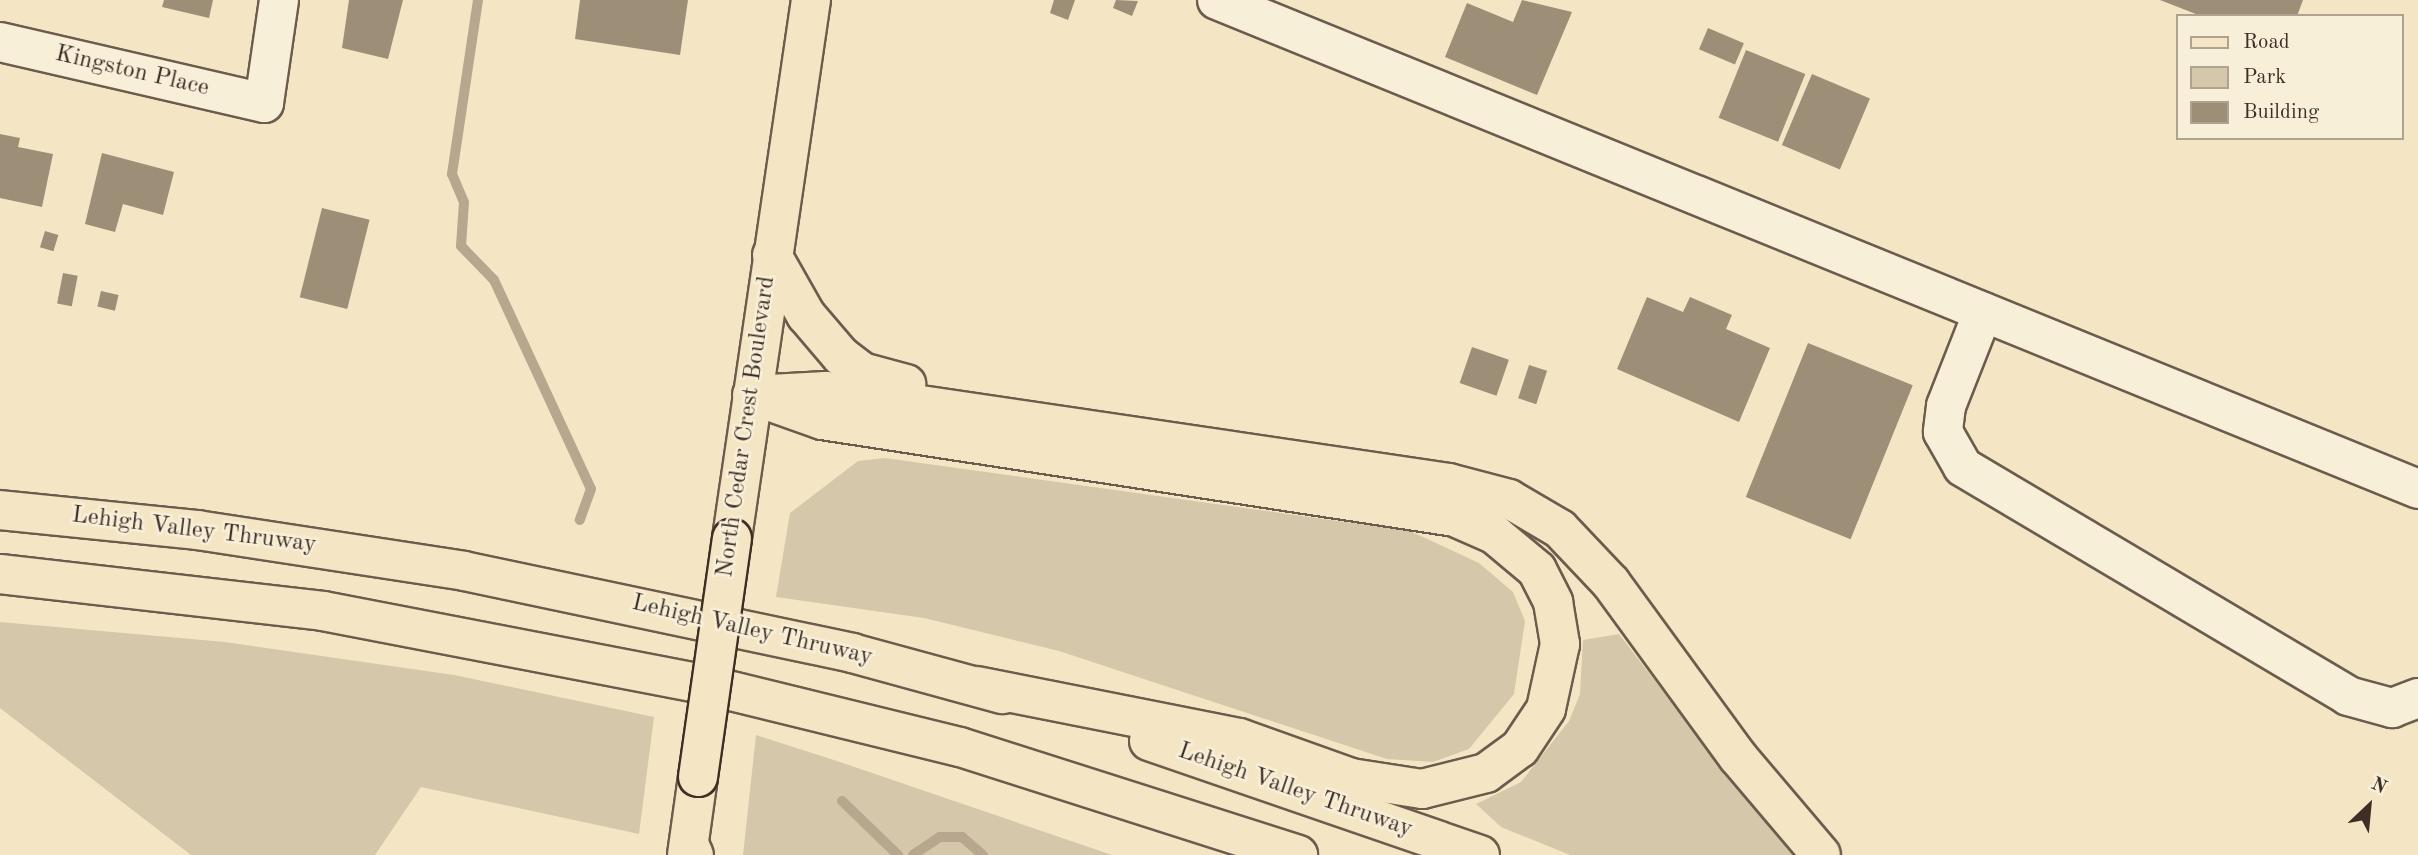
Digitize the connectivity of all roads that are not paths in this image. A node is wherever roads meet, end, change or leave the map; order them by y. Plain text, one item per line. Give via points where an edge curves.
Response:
1 (279, 0) edge
2 (811, 0) edge
3 (1217, 0) edge
4 (0, 41) edge
5 (772, 255) junction
6 (1983, 312) junction
7 (752, 395) junction
8 (1050, 424) junction
9 (2418, 489) edge
10 (0, 510) edge
11 (0, 574) edge
12 (977, 685) junction
13 (2418, 698) edge
14 (690, 851) edge
15 (1298, 855) edge
16 (1480, 855) edge
17 (1821, 855) edge

1 - 4 street, Kingston Place via 264,103
2 - 5 main road, North Cedar Crest Boulevard
3 - 6 street
5 - 7 main road, North Cedar Crest Boulevard
5 - 8 main road via 806,315 862,372
6 - 9 street
6 - 13 street via 1946,406 1943,432 1964,467 2348,696 2392,708
7 - 8 main road via 826,391
7 - 12 main road via 822,420 1455,517 1494,534 1537,570 1553,602 1560,644 1546,709 1520,748 1486,774 1422,789 1351,778 1239,738
7 - 14 main road, North Cedar Crest Boulevard, bridge
8 - 17 main road via 1449,483 1528,507 1567,536 1611,583 1752,775
10 - 12 main road, Lehigh Valley Thruway via 210,532 464,571 738,627
11 - 15 main road via 323,611 711,686 960,747
12 - 16 main road, Lehigh Valley Thruway

